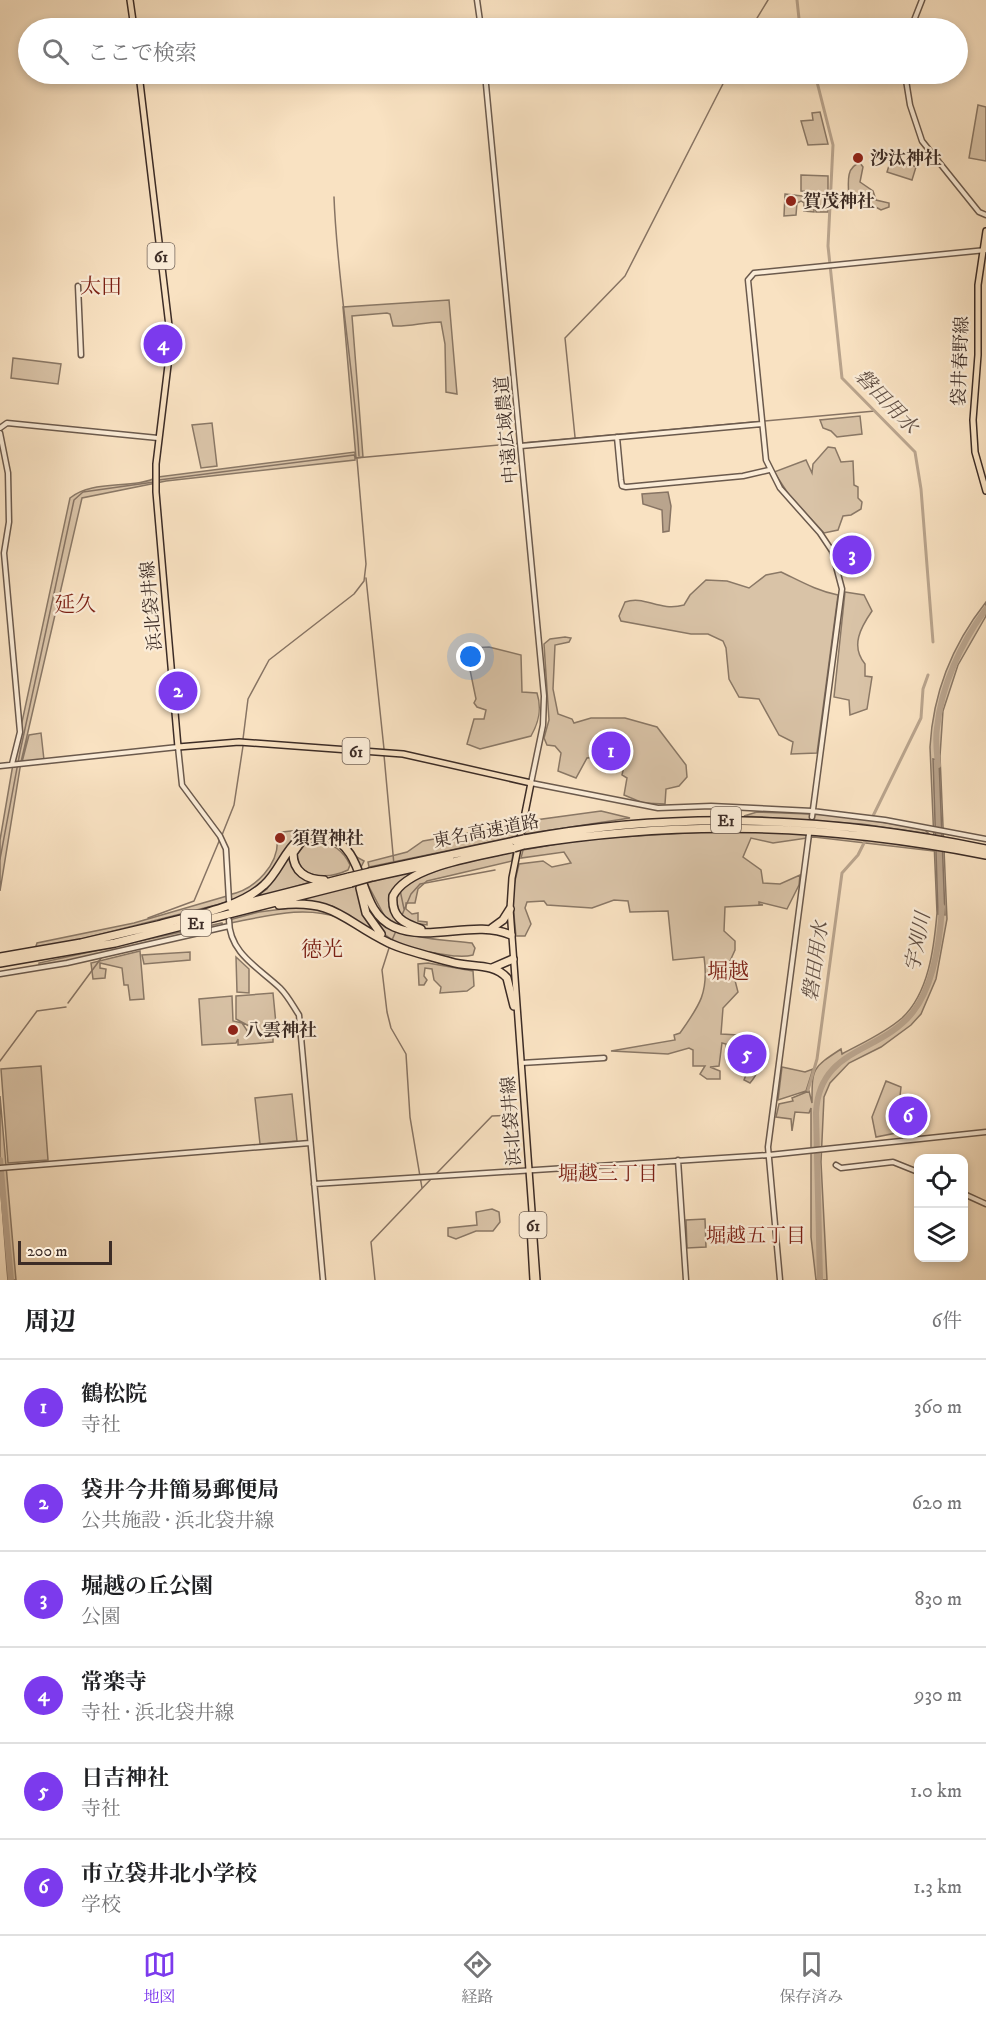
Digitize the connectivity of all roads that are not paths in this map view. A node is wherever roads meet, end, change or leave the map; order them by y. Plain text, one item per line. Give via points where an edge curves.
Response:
1 (130, 0) edge
2 (477, 0) edge
3 (922, 0) edge
4 (133, 18) edge
5 (480, 18) edge
6 (915, 18) edge
7 (141, 84) edge
8 (486, 84) edge
9 (907, 84) edge
10 (986, 215) edge
11 (986, 231) edge
12 (985, 250) edge
13 (78, 286) dead end
14 (81, 355) dead end
15 (762, 424) junction
16 (0, 428) edge
17 (0, 433) edge
18 (617, 437) junction
19 (158, 438) junction
20 (521, 446) junction
21 (769, 470) junction
22 (986, 491) edge
23 (2, 554) edge
24 (178, 747) junction
25 (12, 764) junction
26 (0, 766) edge
27 (531, 783) junction
28 (812, 814) junction
29 (809, 834) dead end
30 (986, 839) edge
31 (514, 845) junction
32 (951, 845) junction
33 (986, 849) edge
34 (986, 855) edge
35 (339, 879) junction
36 (350, 880) junction
37 (229, 901) dead end
38 (252, 908) junction
39 (510, 909) junction
40 (229, 920) dead end
41 (158, 925) junction
42 (229, 926) junction
43 (492, 928) junction
44 (427, 931) junction
45 (511, 934) junction
46 (404, 948) junction
47 (39, 954) junction
48 (0, 957) edge
49 (513, 959) junction
50 (0, 963) edge
51 (492, 968) junction
52 (0, 974) edge
53 (514, 1006) junction
54 (604, 1058) dead end
55 (521, 1063) junction
56 (986, 1132) edge
57 (310, 1143) junction
58 (769, 1155) junction
59 (678, 1160) junction
60 (836, 1165) dead end
61 (0, 1168) edge
62 (528, 1169) junction
63 (914, 1170) edge
64 (314, 1184) junction
65 (968, 1196) edge
66 (986, 1204) edge
67 (323, 1280) edge
68 (535, 1280) edge
69 (687, 1280) edge
70 (780, 1280) edge

1 - 4 main road
2 - 5 street
3 - 6 street
7 - 19 main road, 浜北袋井線 / 61 via 169,326 169,357
8 - 20 street, 中遠広域農道
9 - 10 street via 922,141 979,212
11 - 12 main road, 袋井春野線
12 - 15 street via 751,274 747,280
12 - 22 main road, 袋井春野線 via 977,302 978,355 972,420
13 - 14 street
15 - 18 street
15 - 21 street
16 - 19 street via 7,423
17 - 23 street via 10,495
18 - 20 street
18 - 21 street via 622,486 743,476
19 - 24 main road, 浜北袋井線 / 61 via 156,481
20 - 27 street, 中遠広域農道 via 544,696 543,725
21 - 28 street via 789,500 825,538 841,577 842,602
23 - 25 street via 20,732
24 - 25 street
24 - 27 main road, 61 via 239,742 403,754
24 - 37 street via 182,785 226,849
25 - 26 street
27 - 28 street via 658,808 711,806
27 - 39 main road, 浜北袋井線 / 61 via 512,878
28 - 30 street via 934,828
29 - 58 street
31 - 32 highway, 東名高速道路 / E1, bridge via 626,831 755,827
31 - 36 highway, 東名高速道路 / E1, bridge
31 - 44 highway via 405,881 393,896 394,912 403,923
32 - 33 highway, 東名高速道路 / E1
32 - 34 highway, 東名高速道路 / E1
35 - 36 highway, 東名高速道路 / E1
35 - 41 highway, 東名高速道路 / E1
35 - 46 highway via 313,880 300,872 293,858 298,844 321,837 340,847 354,869 366,913 375,928
36 - 38 highway, 東名高速道路 / E1
38 - 46 highway via 297,904 330,908
38 - 47 highway, 東名高速道路 / E1 via 115,943
39 - 43 highway
39 - 45 main road, 浜北袋井線 / 61
40 - 42 street
41 - 44 highway via 252,894 271,877 295,841 315,834 333,838 349,853 381,920 407,931
41 - 47 highway, 東名高速道路 / E1
42 - 52 street
42 - 57 street via 237,949 283,990 299,1015
43 - 44 highway
43 - 45 highway
45 - 49 main road, 浜北袋井線 / 61
46 - 51 highway via 455,964
47 - 48 highway, 東名高速道路 / E1
47 - 50 highway, 東名高速道路 / E1
49 - 51 highway
49 - 53 main road, 浜北袋井線 / 61
49 - 55 main road, 浜北袋井線 / 61
51 - 53 highway via 507,978
53 - 62 main road, 浜北袋井線 / 61
54 - 55 street
55 - 62 main road, 浜北袋井線 / 61
56 - 58 street
57 - 61 street
57 - 64 street
58 - 59 street
58 - 70 street
59 - 62 street
59 - 69 street
60 - 63 street via 841,1168 896,1162
62 - 64 street
62 - 68 main road, 浜北袋井線 / 61
64 - 67 street
65 - 66 street

